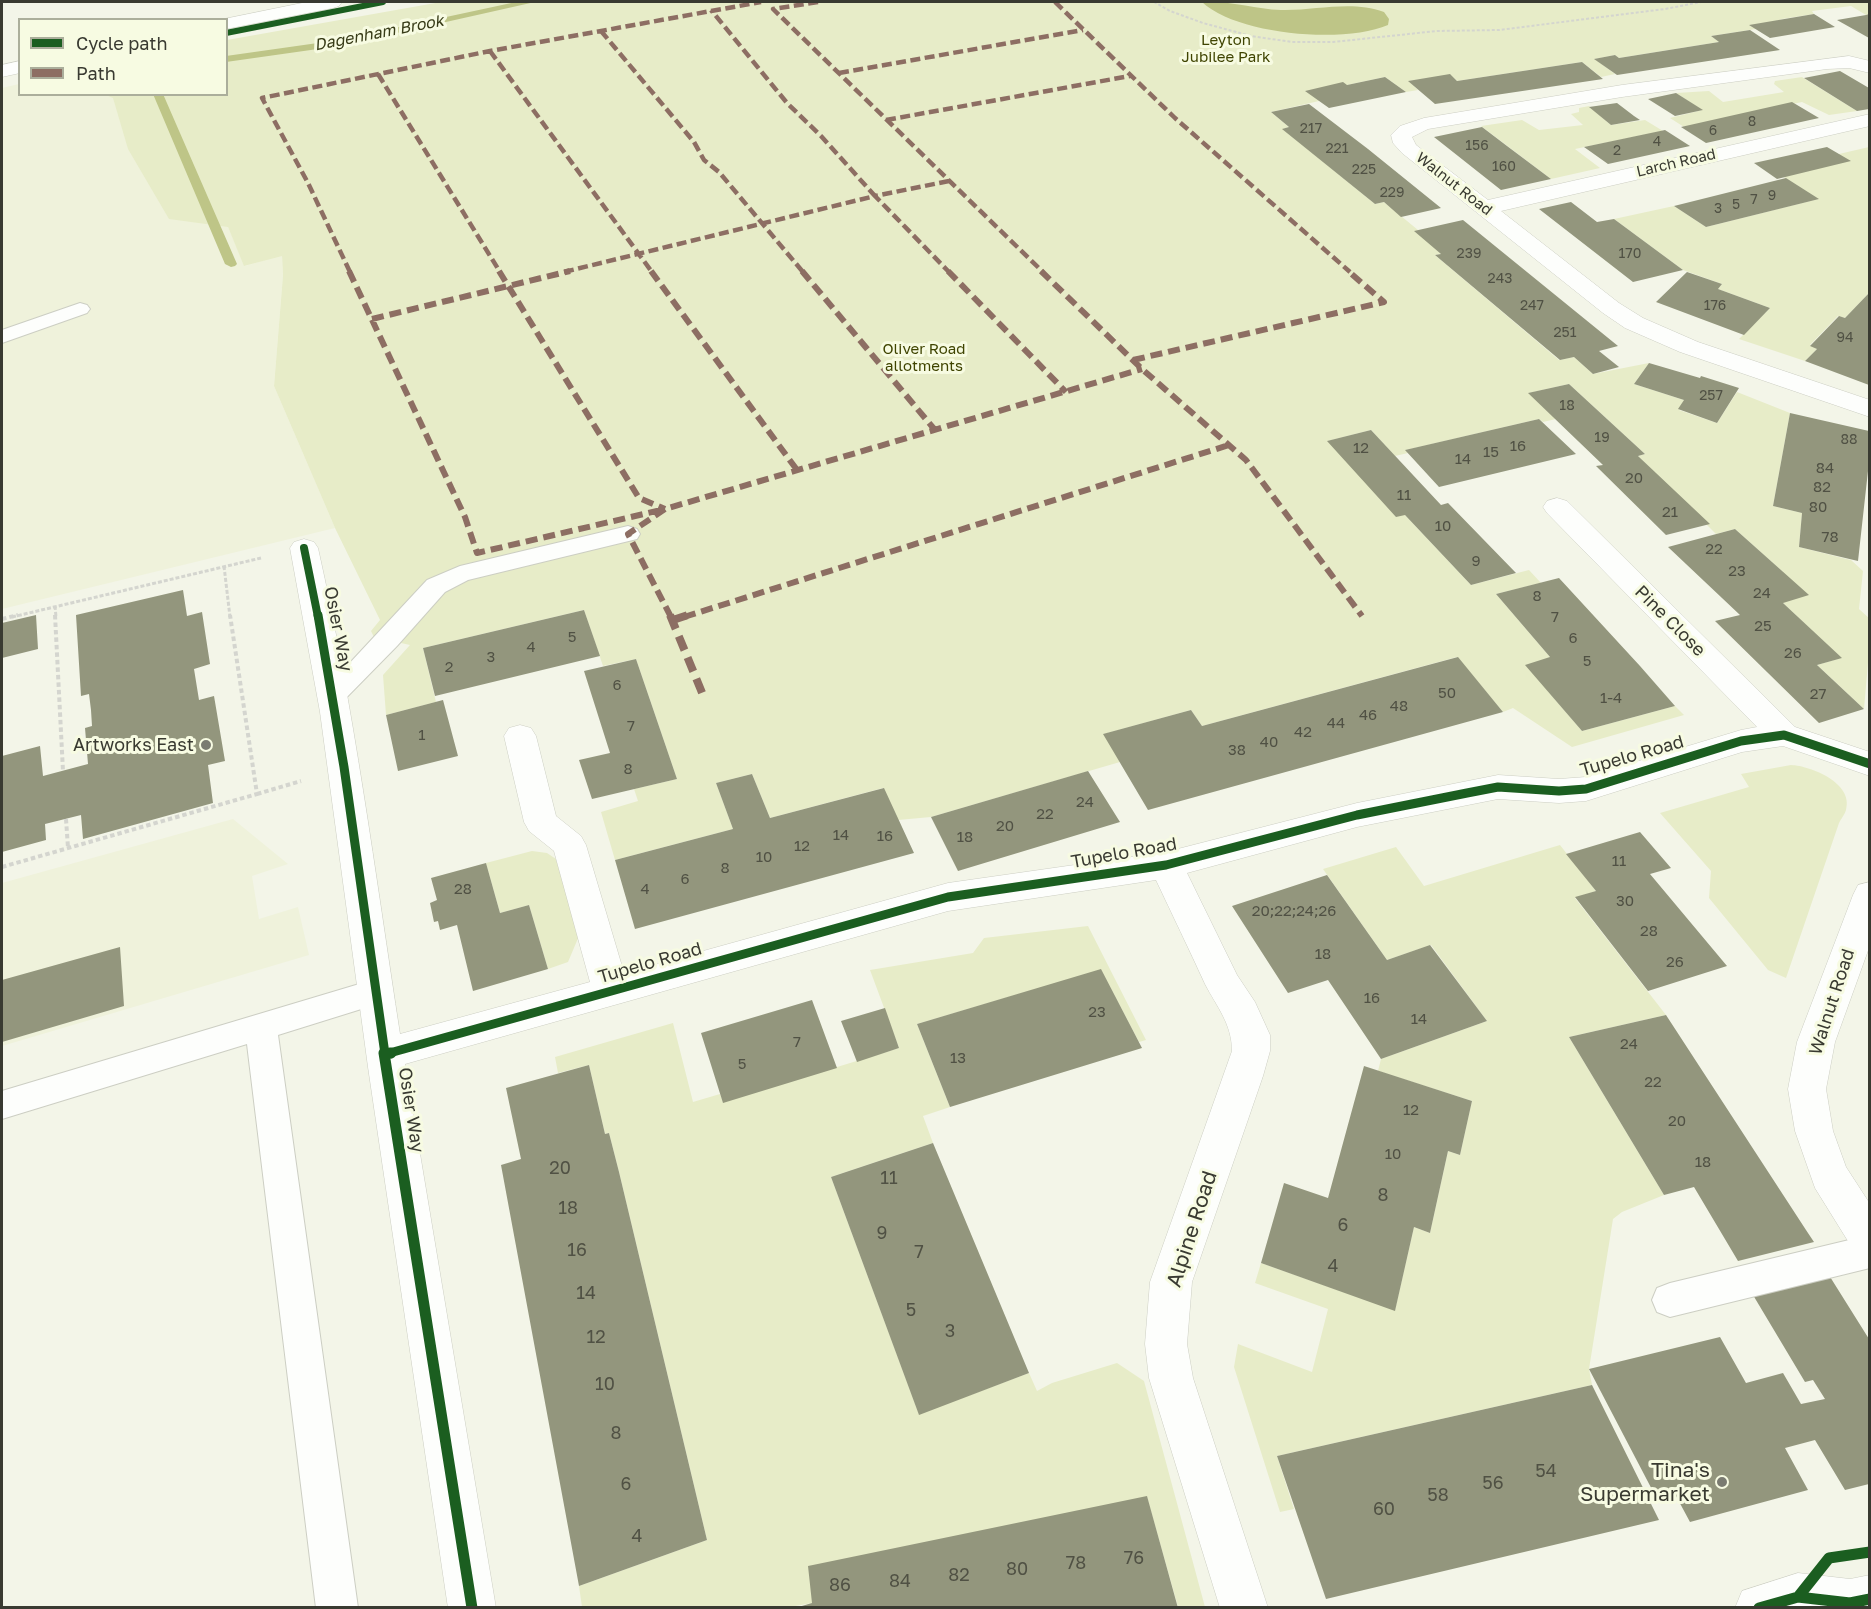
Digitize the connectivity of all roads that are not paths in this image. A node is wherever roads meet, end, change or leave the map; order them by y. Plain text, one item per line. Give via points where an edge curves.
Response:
1 (333, 2) edge
2 (228, 23) edge
3 (18, 67) edge
4 (1869, 67) edge
5 (2, 71) edge
6 (1869, 120) edge
7 (1484, 208) junction
8 (80, 309) dead end
9 (2, 337) edge
10 (1869, 408) edge
11 (1557, 507) dead end
12 (628, 534) dead end
13 (304, 548) road end
14 (333, 695) junction
15 (1784, 735) junction
16 (520, 736) dead end
17 (1869, 764) edge
18 (1166, 865) junction
19 (1869, 895) edge
20 (611, 991) junction
21 (375, 992) junction
22 (261, 1026) junction
23 (386, 1054) junction
24 (2, 1105) edge
25 (1869, 1241) edge
26 (1869, 1251) edge
27 (1671, 1300) dead end
28 (1869, 1599) edge
29 (337, 1608) edge
30 (472, 1608) edge
31 (1244, 1608) edge
32 (1759, 1608) edge

1 - 2 street
3 - 5 street
4 - 7 street, Walnut Road via 1827,63 1622,91 1424,124 1401,135 1402,143
6 - 7 street, Larch Road
7 - 10 street, Walnut Road via 1634,323 1689,347
8 - 9 lane
11 - 15 street, Pine Close
12 - 14 lane via 460,574 436,586
13 - 14 street, Osier Way
14 - 21 street, Osier Way
15 - 17 street, Tupelo Road
15 - 18 street, Tupelo Road via 1741,741 1586,789 1498,787 1357,815
16 - 20 street via 541,822 569,845
18 - 20 street, Tupelo Road via 948,897
18 - 31 street, Alpine Road via 1251,1035 1244,1076 1171,1282 1166,1344 1171,1378
19 - 25 street, Walnut Road via 1816,1042 1808,1089 1814,1131 1829,1175
20 - 23 street, Tupelo Road
21 - 22 lane
21 - 23 street, Osier Way
22 - 24 lane
22 - 29 lane
23 - 30 street, Osier Way
26 - 27 lane
28 - 32 street via 1850,1603 1798,1597

